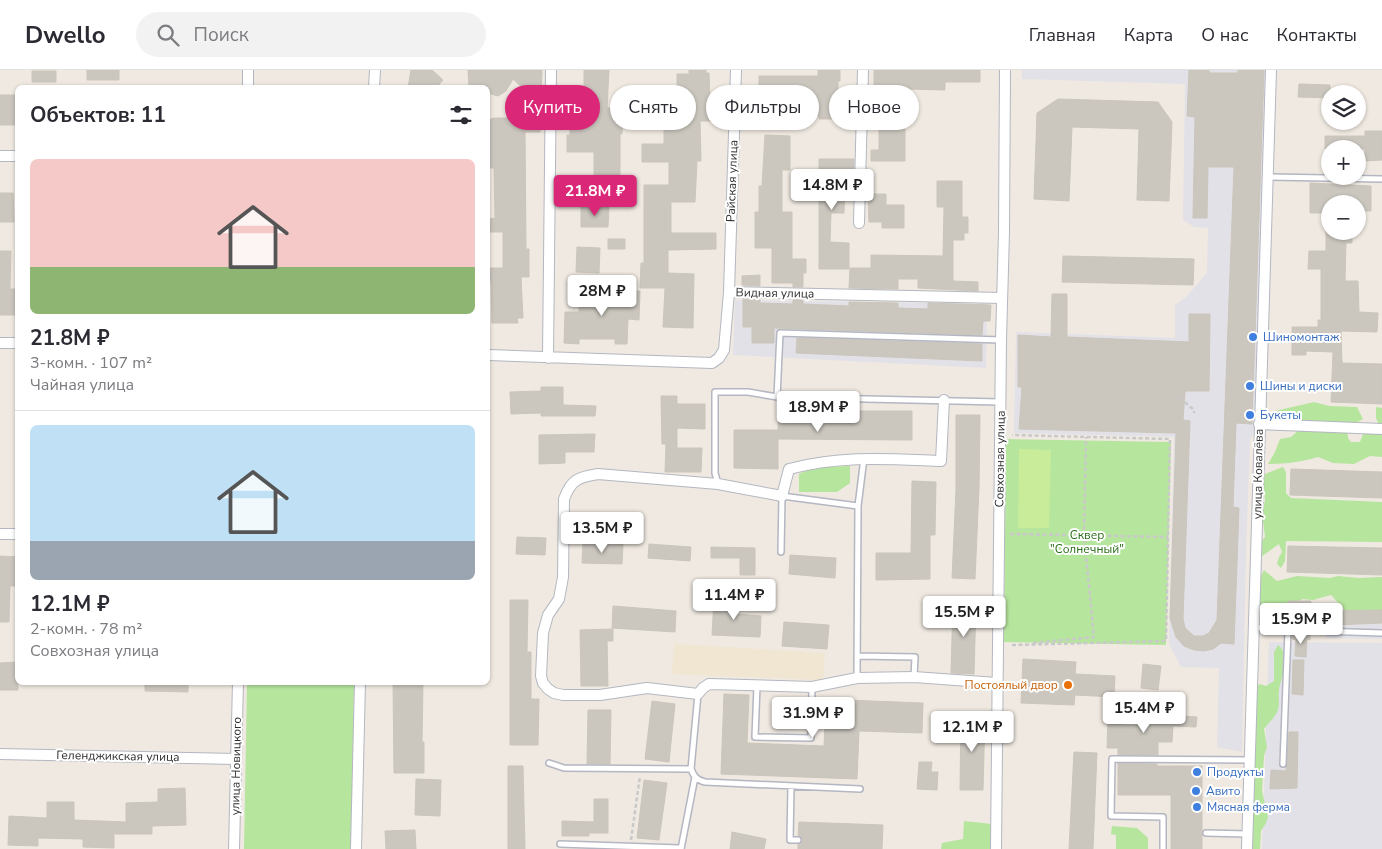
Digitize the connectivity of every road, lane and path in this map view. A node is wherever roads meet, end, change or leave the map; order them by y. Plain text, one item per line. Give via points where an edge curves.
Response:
1 (248, 70) edge
2 (375, 70) edge
3 (551, 70) edge
4 (736, 70) edge
5 (863, 70) edge
6 (1005, 70) edge
7 (1271, 70) edge
8 (248, 85) edge
9 (374, 85) edge
10 (0, 156) edge
11 (15, 156) edge
12 (1267, 177) junction
13 (1382, 179) edge
14 (859, 224) dead end
15 (729, 292) junction
16 (1002, 298) junction
17 (1001, 340) junction
18 (0, 343) edge
19 (15, 344) edge
20 (490, 355) edge
21 (548, 358) junction
22 (777, 396) junction
23 (1180, 398) dead end
24 (944, 400) junction
25 (1001, 402) junction
26 (1194, 414) dead end
27 (1259, 424) junction
28 (1382, 429) edge
29 (1012, 435) dead end
30 (1086, 437) junction
31 (864, 458) junction
32 (718, 484) junction
33 (782, 496) junction
34 (858, 506) junction
35 (0, 534) edge
36 (15, 534) edge
37 (1010, 534) dead end
38 (1084, 535) junction
39 (1168, 537) junction
40 (781, 552) dead end
41 (1254, 627) junction
42 (1288, 630) junction
43 (1382, 633) edge
44 (858, 656) junction
45 (914, 677) junction
46 (857, 678) junction
47 (997, 683) junction
48 (238, 685) edge
49 (360, 685) edge
50 (757, 685) junction
51 (812, 687) junction
52 (698, 694) junction
53 (0, 754) edge
54 (236, 759) junction
55 (1250, 760) junction
56 (549, 763) dead end
57 (1283, 764) dead end
58 (642, 768) junction
59 (691, 769) junction
60 (695, 777) junction
61 (791, 786) junction
62 (860, 789) dead end
63 (1206, 833) dead end
64 (1247, 834) junction
65 (798, 840) dead end
66 (560, 844) dead end
67 (630, 846) junction
68 (681, 848) edge
69 (234, 849) edge
70 (356, 849) edge
71 (996, 849) edge
72 (1163, 849) edge
73 (1247, 849) edge

1 - 8 street
2 - 9 street
3 - 21 street
4 - 15 street, Райская улица
5 - 14 street
6 - 16 street, Совхозная улица
7 - 12 street, улица Ковалёва
10 - 11 street
12 - 13 lane
12 - 27 street, улица Ковалёва
15 - 16 street, Видная улица
15 - 21 street, Видная улица via 724,350 712,363
16 - 17 street, Совхозная улица
17 - 22 lane via 780,333
17 - 25 street, Совхозная улица
18 - 19 street
20 - 21 street, Видная улица
22 - 24 lane
22 - 32 lane via 715,392 714,473
23 - 26 path via 1194,410
24 - 25 lane
24 - 31 street via 941,461
25 - 47 street, Совхозная улица
27 - 28 street
27 - 41 street, улица Ковалёва
29 - 30 path
30 - 38 path
30 - 39 path via 1170,439
31 - 33 street via 815,462 789,469
31 - 34 lane
32 - 33 street
32 - 52 street via 598,474 576,480 564,499 563,577 559,599 548,616 543,634 540,676 554,693 600,695 647,688
33 - 34 lane
33 - 40 lane
34 - 44 lane
35 - 36 street
37 - 38 path
38 - 39 path
38 - 39 path via 1094,637 1012,645 1166,641
41 - 42 lane
41 - 55 street, улица Ковалёва
42 - 43 lane
42 - 57 lane
44 - 45 lane via 915,657
44 - 46 lane
45 - 46 street
45 - 47 street
46 - 51 street
47 - 71 street, Совхозная улица
48 - 54 street, улица Новицкого
49 - 70 street
50 - 51 street
50 - 51 lane via 755,737 811,738
50 - 52 street via 709,684
52 - 59 lane
53 - 54 street, Геленджикская улица
54 - 69 street, улица Новицкого
55 - 64 street, улица Ковалёва
55 - 72 lane via 1112,759 1111,816 1164,817
56 - 58 lane via 564,768
58 - 59 lane
58 - 67 path
59 - 60 lane
60 - 61 lane via 705,782
60 - 68 lane
61 - 62 lane
61 - 65 lane via 790,840
63 - 64 lane
64 - 73 street, улица Ковалёва
66 - 67 lane
67 - 68 lane

